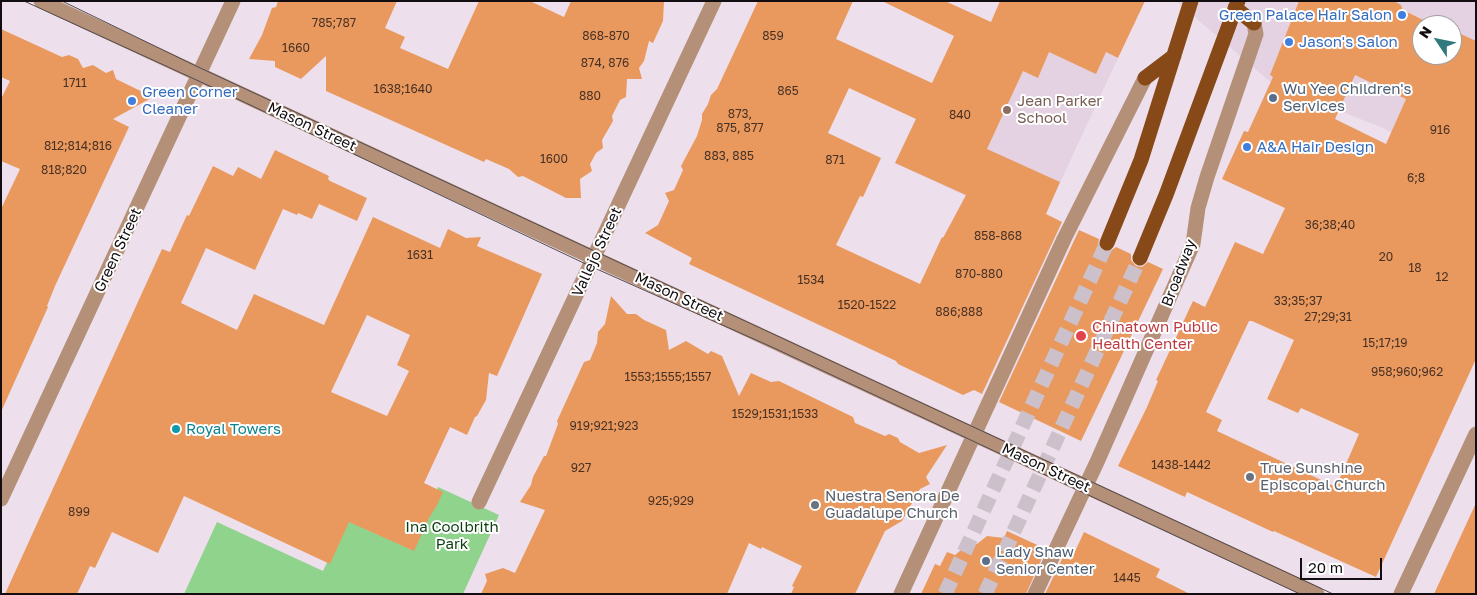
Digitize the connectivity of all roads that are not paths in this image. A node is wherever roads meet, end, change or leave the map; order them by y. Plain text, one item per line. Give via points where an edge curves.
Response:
1 (41, 1) edge
2 (233, 1) edge
3 (714, 1) edge
4 (1191, 1) edge
5 (1236, 5) edge
6 (1254, 24) joint
7 (1174, 56) junction
8 (199, 75) junction
9 (1145, 78) joint
10 (1107, 242) tunnel mouth
11 (594, 258) junction
12 (1140, 258) tunnel mouth
13 (974, 434) junction
14 (1476, 434) edge
15 (1085, 486) junction
16 (1, 499) edge
17 (479, 502) dead end
18 (901, 594) edge
19 (1035, 594) edge
20 (1317, 594) edge
21 (1401, 594) edge

1 - 8 street, Mason Street
2 - 8 street, Green Street
3 - 11 street, Vallejo Street
4 - 7 main road
5 - 6 main road
5 - 12 main road
6 - 15 street, Broadway via 1256,34 1198,208 1193,244
7 - 9 main road
7 - 10 main road via 1141,160
8 - 11 street, Mason Street
8 - 16 street, Green Street
9 - 13 street via 1064,239
11 - 13 street, Mason Street
11 - 17 street, Vallejo Street
13 - 15 street, Mason Street
13 - 18 street
14 - 21 street
15 - 19 street, Broadway
15 - 20 street, Mason Street

